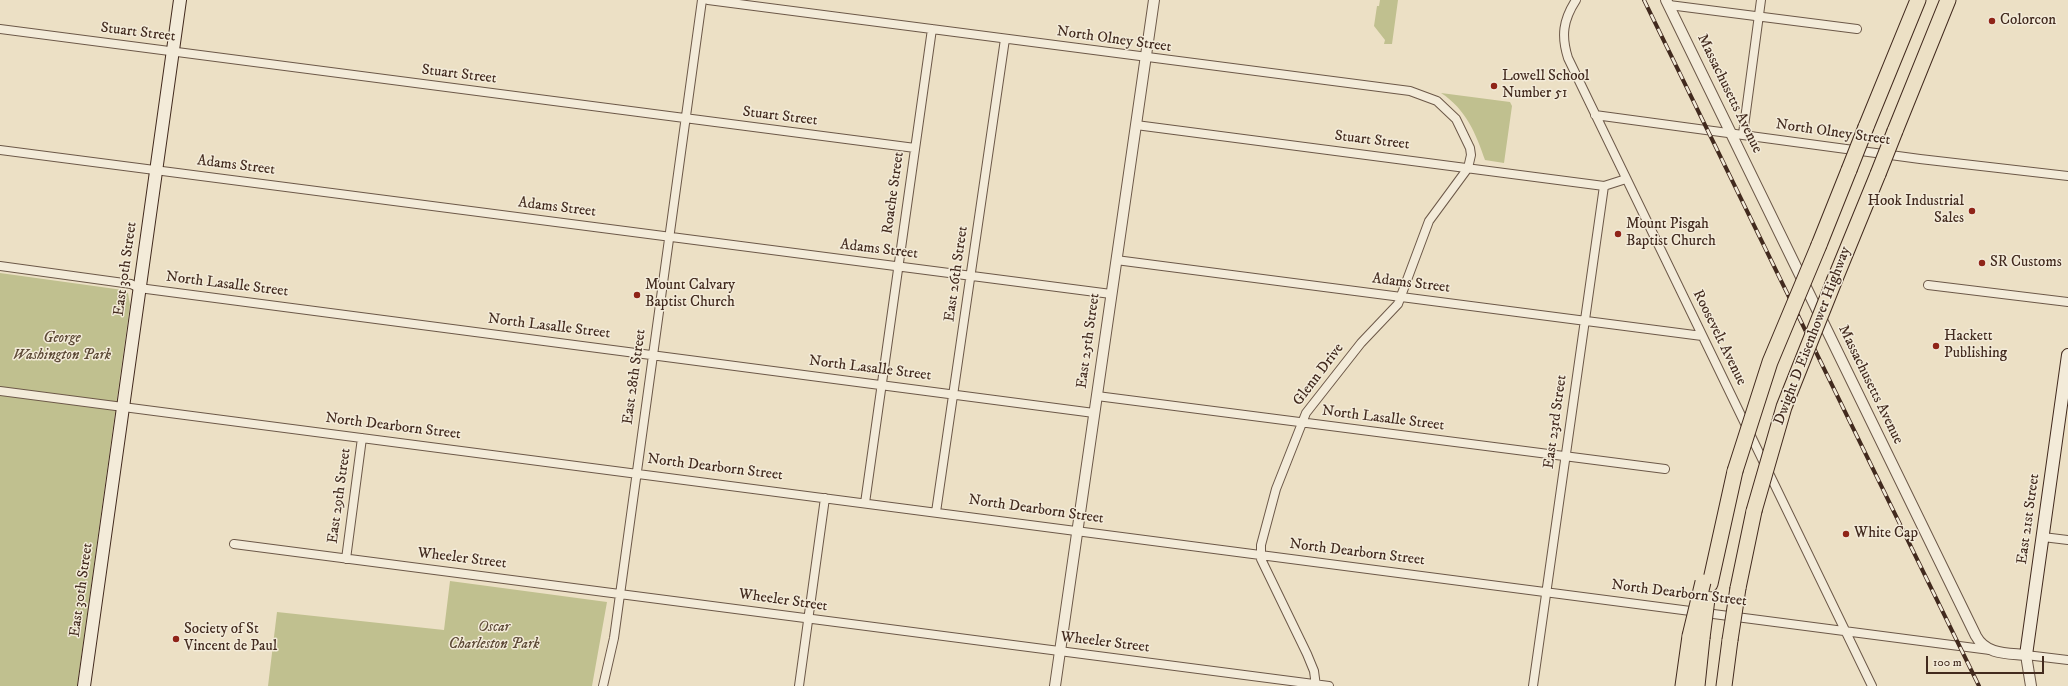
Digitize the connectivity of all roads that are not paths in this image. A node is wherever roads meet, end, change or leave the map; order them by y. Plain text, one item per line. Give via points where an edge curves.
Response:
1 (180, 0) edge
2 (702, 0) edge
3 (708, 0) edge
4 (1154, 0) edge
5 (1576, 0) edge
6 (1761, 0) edge
7 (1918, 0) edge
8 (1948, 0) edge
9 (1668, 2) edge
10 (1759, 16) junction
11 (0, 29) edge
12 (932, 29) junction
13 (1857, 29) dead end
14 (1005, 39) junction
15 (173, 52) junction
16 (1146, 58) junction
17 (1595, 115) junction
18 (686, 118) junction
19 (1136, 125) junction
20 (1731, 133) junction
21 (1742, 134) junction
22 (915, 148) junction
23 (0, 150) edge
24 (1468, 168) junction
25 (156, 170) junction
26 (2068, 176) edge
27 (1626, 179) junction
28 (1604, 186) junction
29 (669, 237) junction
30 (1116, 260) junction
31 (0, 266) edge
32 (898, 266) junction
33 (970, 276) junction
34 (1928, 286) dead end
35 (140, 288) junction
36 (1111, 294) junction
37 (1401, 297) junction
38 (2068, 302) edge
39 (1585, 321) junction
40 (1702, 336) junction
41 (652, 355) junction
42 (2068, 355) edge
43 (880, 385) junction
44 (0, 391) edge
45 (953, 394) junction
46 (1097, 396) junction
47 (123, 407) junction
48 (1094, 413) junction
49 (2064, 419) edge
50 (1301, 423) junction
51 (362, 438) junction
52 (1565, 457) junction
53 (1665, 469) dead end
54 (636, 473) junction
55 (825, 498) junction
56 (865, 503) junction
57 (936, 512) junction
58 (1076, 531) junction
59 (2043, 537) junction
60 (2068, 540) edge
61 (234, 544) dead end
62 (1260, 555) junction
63 (346, 559) junction
64 (1546, 592) junction
65 (619, 593) junction
66 (808, 618) junction
67 (1846, 631) junction
68 (1696, 637) junction
69 (1730, 640) junction
70 (1990, 650) junction
71 (1060, 652) junction
72 (2026, 655) junction
73 (2068, 660) edge
74 (1316, 685) edge
75 (84, 686) edge
76 (603, 686) edge
77 (799, 686) edge
78 (1055, 686) edge
79 (1329, 686) edge
80 (1533, 686) edge
81 (1683, 686) edge
82 (1697, 686) edge
83 (1724, 686) edge
84 (1731, 686) edge
85 (1872, 686) edge
86 (2031, 686) edge

1 - 15 main road, East 30th Street
2 - 18 street, East 28th Street
3 - 12 street, North Olney Street
4 - 16 street, East 25th Street
5 - 17 street, Roosevelt Avenue via 1565,19 1563,35 1568,58
6 - 10 street
7 - 68 highway, Dwight D Eisenhower Highway, bridge via 1770,362 1735,471 1706,583
8 - 69 highway, Dwight D Eisenhower Highway, bridge via 1784,407 1754,510
9 - 10 street
9 - 20 street, Massachusetts Avenue
10 - 13 street
10 - 21 street
11 - 15 street, Stuart Street
12 - 14 street, North Olney Street
12 - 22 street, Roache Street
14 - 16 street, North Olney Street
14 - 33 street, East 26th Street
15 - 18 street, Stuart Street
15 - 25 main road, East 30th Street
16 - 19 street, East 25th Street
16 - 24 street, North Olney Street via 1419,93 1442,105 1456,119 1470,148
17 - 20 street, North Olney Street
17 - 27 street, Roosevelt Avenue
18 - 22 street, Stuart Street
18 - 29 street, East 28th Street
19 - 24 street, Stuart Street
19 - 30 street, East 25th Street
20 - 21 street, North Olney Street
20 - 70 street, Massachusetts Avenue via 1976,636 1981,644
21 - 26 street, North Olney Street via 1920,159
22 - 32 street, Roache Street
23 - 25 street, Adams Street
24 - 28 street, Stuart Street
24 - 37 street, Glenn Drive via 1429,221
25 - 29 street, Adams Street
25 - 35 main road, East 30th Street
27 - 28 street
27 - 40 street, Roosevelt Avenue
28 - 39 street, East 23rd Street
29 - 32 street, Adams Street
29 - 41 street, East 28th Street
30 - 36 street, East 25th Street
30 - 37 street, Adams Street
31 - 35 street, North Lasalle Street via 131,284
32 - 33 street, Adams Street
32 - 43 street, Roache Street
33 - 36 street, Adams Street
33 - 45 street, East 26th Street
34 - 38 street
35 - 41 street, North Lasalle Street
35 - 47 main road, East 30th Street
36 - 46 street, East 25th Street
37 - 39 street, Adams Street
37 - 50 street, Glenn Drive via 1398,304 1361,343 1312,404
39 - 40 street, Adams Street
39 - 52 street, East 23rd Street
40 - 67 street, Roosevelt Avenue
41 - 43 street, North Lasalle Street
41 - 54 street, East 28th Street
42 - 49 main road, East 21st Street
43 - 45 street, North Lasalle Street
43 - 56 street, Roache Street
44 - 47 street, North Dearborn Street
45 - 48 street, North Lasalle Street
45 - 57 street, East 26th Street
46 - 48 street, East 25th Street
46 - 50 street, North Lasalle Street
47 - 51 street, North Dearborn Street
47 - 75 main road, East 30th Street
48 - 58 street, East 25th Street
49 - 59 main road, East 21st Street
50 - 52 street, North Lasalle Street
50 - 62 street, Glenn Drive via 1276,490
51 - 54 street, North Dearborn Street
51 - 63 street, East 29th Street
52 - 53 street, North Lasalle Street
52 - 64 street, East 23rd Street
54 - 55 street, North Dearborn Street
54 - 65 street, East 28th Street
55 - 56 street, North Dearborn Street
55 - 66 street
56 - 57 street, North Dearborn Street
57 - 58 street, North Dearborn Street
58 - 62 street, North Dearborn Street
58 - 71 street, East 25th Street
59 - 60 street
59 - 72 main road, East 21st Street
61 - 63 street, Wheeler Street
62 - 64 street, North Dearborn Street
62 - 74 street via 1307,654
63 - 65 street, Wheeler Street
64 - 67 street, North Dearborn Street
64 - 80 street, East 23rd Street
65 - 66 street, Wheeler Street
65 - 76 street, East 28th Street via 610,660
66 - 71 street, Wheeler Street
66 - 77 street
67 - 70 street, North Dearborn Street
67 - 85 street, Roosevelt Avenue
68 - 81 highway
68 - 82 highway, Dwight D Eisenhower Highway
69 - 83 highway, Dwight D Eisenhower Highway
69 - 84 highway
70 - 72 street, North Dearborn Street
71 - 74 street, Wheeler Street
71 - 78 street, East 25th Street
72 - 73 street, North Dearborn Street
72 - 86 street, East 21st Street
74 - 79 street, Wheeler Street

